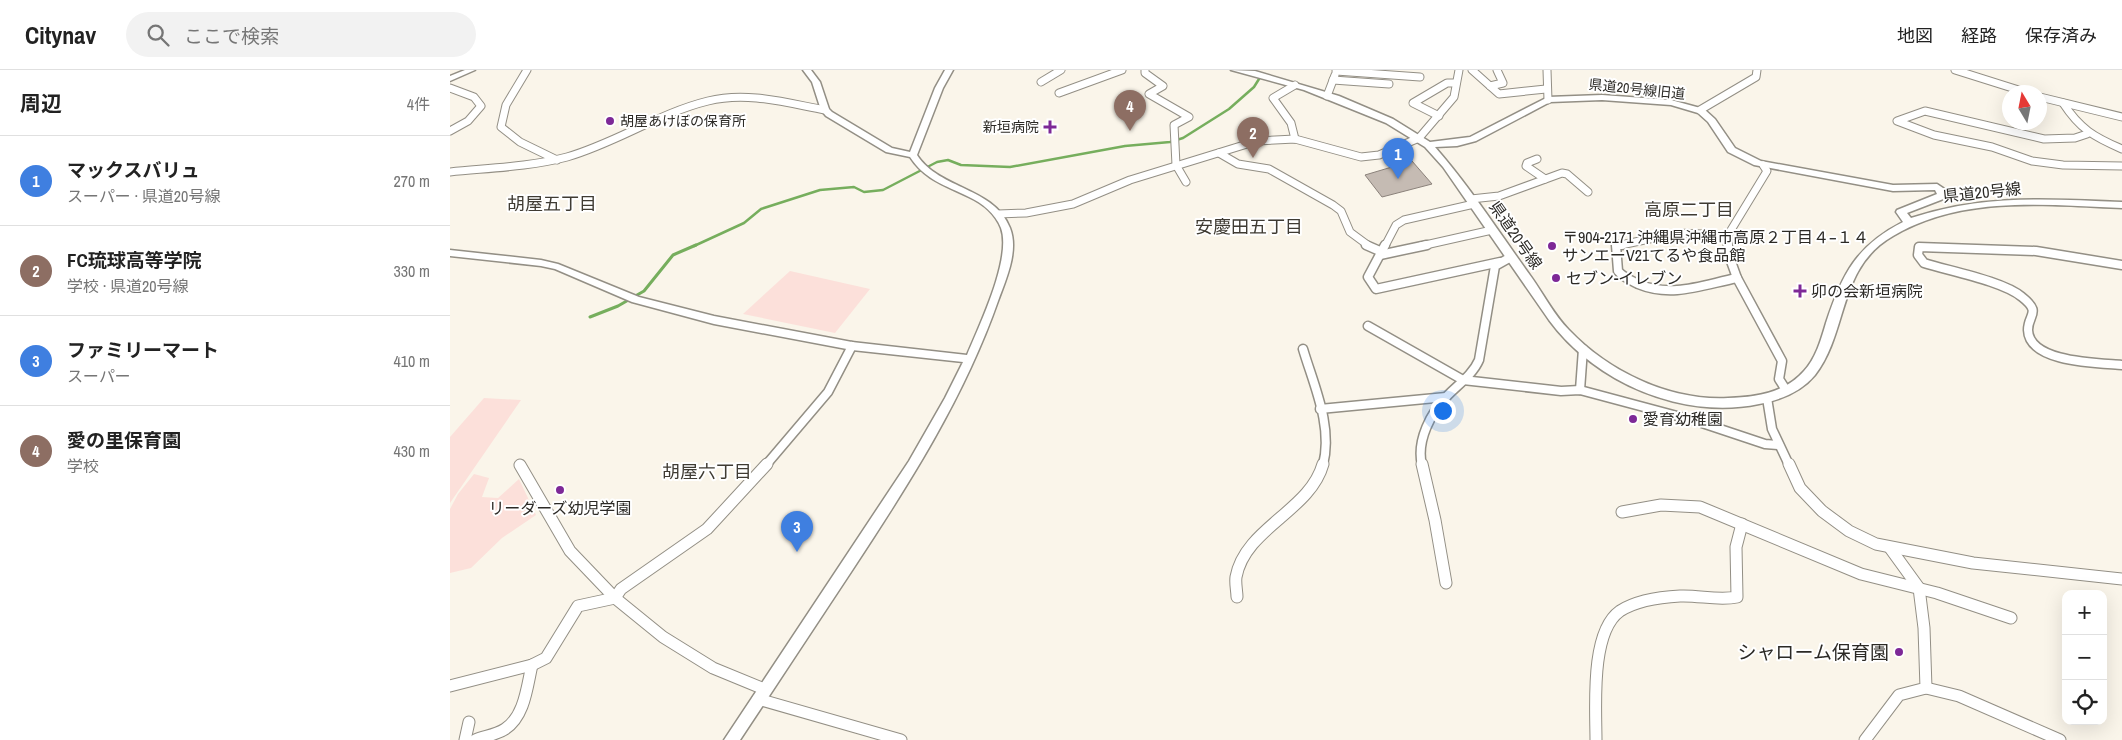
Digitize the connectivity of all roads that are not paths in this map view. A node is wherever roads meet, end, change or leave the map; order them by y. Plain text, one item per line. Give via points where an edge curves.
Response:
1 (470, 70) edge
2 (528, 70) edge
3 (807, 70) edge
4 (949, 70) edge
5 (1061, 70) edge
6 (1122, 70) edge
7 (1145, 70) edge
8 (1234, 70) edge
9 (1459, 70) edge
10 (1472, 70) edge
11 (1497, 70) edge
12 (1547, 70) edge
13 (1757, 70) edge
14 (1956, 70) edge
15 (1336, 71) edge
16 (1420, 77) dead end
17 (450, 79) edge
18 (1333, 80) junction
19 (1040, 82) dead end
20 (1456, 83) junction
21 (1389, 84) dead end
22 (1294, 85) junction
23 (2003, 85) edge
24 (1490, 86) junction
25 (450, 88) edge
26 (1546, 89) junction
27 (1059, 93) dead end
28 (1327, 96) junction
29 (2047, 99) edge
30 (1548, 100) junction
31 (2062, 104) junction
32 (825, 110) junction
33 (1700, 110) junction
34 (1439, 116) junction
35 (2122, 116) edge
36 (450, 131) edge
37 (2087, 134) junction
38 (1296, 138) junction
39 (1423, 142) junction
40 (2122, 149) edge
41 (1219, 153) junction
42 (912, 155) junction
43 (1537, 159) dead end
44 (557, 160) junction
45 (1763, 164) junction
46 (1176, 165) junction
47 (2122, 166) edge
48 (450, 172) edge
49 (1545, 179) junction
50 (1186, 182) dead end
51 (1588, 192) dead end
52 (1472, 202) junction
53 (2122, 205) edge
54 (998, 214) junction
55 (1910, 222) junction
56 (1492, 230) junction
57 (1728, 235) junction
58 (1381, 253) junction
59 (450, 254) edge
60 (1506, 260) junction
61 (2122, 265) edge
62 (1737, 278) junction
63 (1368, 326) dead end
64 (852, 346) junction
65 (1303, 349) dead end
66 (1582, 349) junction
67 (971, 359) junction
68 (2122, 365) edge
69 (1463, 380) junction
70 (1580, 390) junction
71 (1786, 390) junction
72 (1446, 397) junction
73 (1767, 398) junction
74 (1320, 409) junction
75 (1778, 445) junction
76 (520, 465) dead end
77 (1622, 512) dead end
78 (1742, 524) junction
79 (1890, 548) junction
80 (2122, 579) edge
81 (1446, 583) dead end
82 (1919, 588) junction
83 (1238, 597) dead end
84 (615, 598) junction
85 (2011, 618) dead end
86 (532, 665) junction
87 (450, 686) edge
88 (1926, 688) junction
89 (761, 694) junction
90 (469, 722) dead end
91 (465, 740) edge
92 (475, 740) edge
93 (730, 740) edge
94 (901, 740) edge
95 (1596, 740) edge
96 (1866, 740) edge
97 (2060, 740) edge

1 - 17 street
2 - 44 street via 506,105 501,127 514,138
3 - 32 street via 816,82
4 - 42 street
5 - 19 street
6 - 27 street
7 - 46 street via 1163,86 1148,94 1189,117 1174,125
8 - 22 main road, 県道20号線
9 - 20 street
10 - 24 street
11 - 24 street via 1503,82
12 - 26 street
13 - 33 street via 1756,77
14 - 23 street
15 - 16 street
15 - 18 street
18 - 21 street
18 - 28 street
20 - 34 street via 1454,97
20 - 34 street via 1447,84 1413,103
22 - 28 main road, 県道20号線
22 - 38 street via 1274,98 1291,123
24 - 26 street via 1499,94
25 - 36 street via 474,97 481,106 468,121
26 - 30 street
28 - 39 main road, 県道20号線 via 1393,122
29 - 31 street
30 - 33 main road, 県道20号線旧道 via 1582,97 1645,100
30 - 39 main road, 県道20号線旧道 via 1473,139 1457,143
31 - 35 street
31 - 37 street
32 - 42 street via 889,150
32 - 44 street via 758,98 710,100 678,110 595,148
33 - 45 main road, 県道20号線旧道 via 1730,148
34 - 39 street
37 - 40 street
37 - 47 street via 2075,138 2044,139 1925,111 1897,121 1934,136 1992,147 2032,161
38 - 39 street via 1343,153 1371,157
38 - 41 street via 1257,142
39 - 52 main road, 県道20号線
41 - 46 street
41 - 58 street via 1238,164 1268,169 1333,205 1341,211 1342,219 1358,242
42 - 54 street via 922,169 976,197
43 - 49 street via 1526,166
44 - 48 street
45 - 55 main road, 県道20号線旧道 via 1890,188 1916,190 1937,187 1942,196 1901,212
45 - 57 street via 1767,171
46 - 50 street
46 - 54 street via 1066,206
49 - 51 street via 1567,174
49 - 52 street
52 - 56 main road, 県道20号線
52 - 58 street via 1404,220 1396,225
53 - 55 main road, 県道20号線 via 1994,204 1941,212
54 - 67 street via 1005,225 1008,248 987,321
55 - 71 main road, 県道20号線 via 1875,243 1859,260 1845,285 1821,357 1803,380
56 - 58 street
56 - 60 main road, 県道20号線
57 - 62 street via 1728,253
57 - 62 street via 1681,232 1616,245 1617,270 1639,284 1675,293 1696,291 1710,283
58 - 60 street via 1368,277 1376,290
59 - 64 street via 541,263 632,298 714,320
60 - 66 main road, 県道20号線
60 - 69 street via 1495,266 1479,360
61 - 68 street via 2036,251 1972,247 1919,247 1918,255 1924,263 2019,294 2032,308 2034,318 2028,329 2031,342 2040,350 2059,358
62 - 71 street via 1782,360 1779,379
63 - 69 street
64 - 67 street
64 - 84 street via 828,392 742,492 706,529 621,589
65 - 74 street
66 - 70 street
66 - 73 main road, 県道20号線 via 1622,376 1663,394 1717,403
67 - 89 street via 900,489
69 - 70 street via 1561,391
69 - 72 street
70 - 75 street via 1696,421 1765,444
71 - 73 main road, 県道20号線
72 - 74 street
72 - 81 street via 1431,419 1421,443 1420,457
73 - 75 street
74 - 83 street via 1326,436 1323,468 1295,506 1244,558 1236,577
75 - 79 street via 1800,488 1822,511 1848,531
76 - 84 street via 570,551
77 - 78 street via 1660,504 1680,504
78 - 82 street via 1861,574
78 - 95 street via 1736,547 1737,597 1657,598 1615,615 1604,638 1599,669
79 - 80 street via 1973,563
79 - 82 street
82 - 85 street
82 - 88 street
84 - 86 street via 578,606 546,658
84 - 89 street via 663,637
86 - 87 street
86 - 92 street via 525,699 515,718 505,728
88 - 96 street via 1899,695
88 - 97 street via 1959,696
89 - 93 street
89 - 94 street
90 - 91 street

